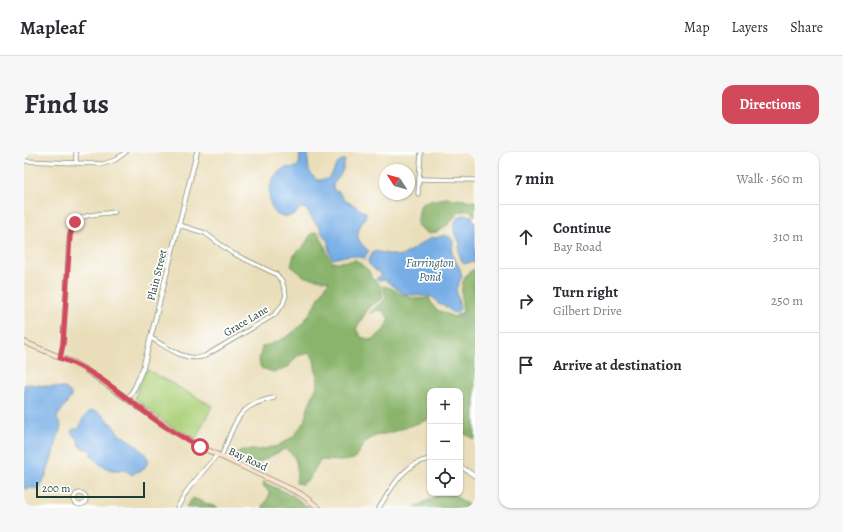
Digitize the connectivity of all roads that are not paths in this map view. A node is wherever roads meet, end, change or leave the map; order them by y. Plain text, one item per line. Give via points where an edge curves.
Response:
1 (76, 152) edge
2 (126, 152) edge
3 (197, 152) edge
4 (421, 152) edge
5 (24, 161) edge
6 (76, 162) junction
7 (419, 179) junction
8 (475, 180) edge
9 (418, 194) dead end
10 (115, 212) dead end
11 (179, 225) junction
12 (150, 338) junction
13 (24, 342) edge
14 (60, 358) junction
15 (274, 398) dead end
16 (128, 399) junction
17 (219, 456) junction
18 (427, 460) edge
19 (463, 468) edge
20 (475, 476) edge
21 (177, 508) edge
22 (319, 508) edge
23 (379, 508) edge

1 - 6 street
2 - 6 street via 107,163
3 - 11 street, Plain Street
4 - 7 street
5 - 6 street
7 - 8 street
7 - 9 street
10 - 14 street via 79,218 73,226 69,242
11 - 12 street, Plain Street
11 - 12 street, Grace Lane via 204,233 232,253 276,274 284,285 285,300 274,315 199,358 188,358
12 - 16 street, Plain Street via 142,373
13 - 14 main road, Bay Road
14 - 16 main road, Bay Road via 95,375
15 - 17 street via 255,402 243,411
16 - 17 main road, Bay Road via 171,430
17 - 21 street via 189,488
17 - 22 main road, Bay Road via 301,494
18 - 23 street via 418,462 404,472
19 - 20 street

